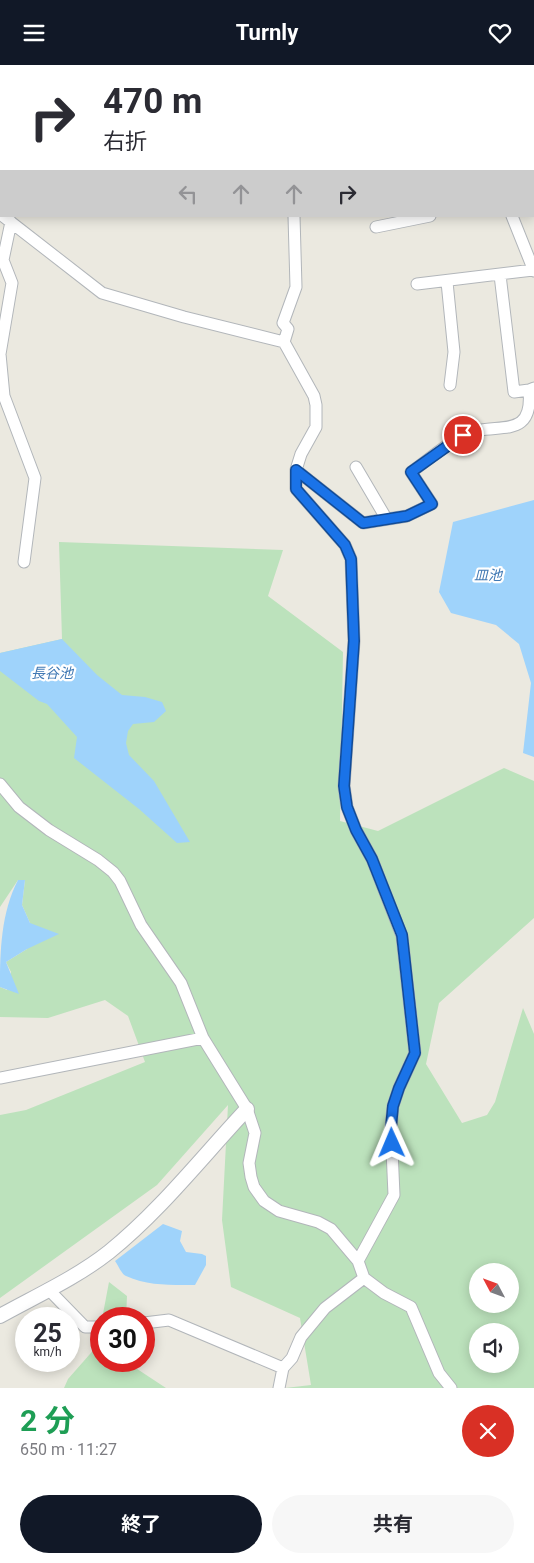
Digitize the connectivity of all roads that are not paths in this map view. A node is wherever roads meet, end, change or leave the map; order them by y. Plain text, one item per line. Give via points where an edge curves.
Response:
1 (4, 217) edge
2 (294, 217) edge
3 (425, 217) edge
4 (512, 217) edge
5 (376, 227) dead end
6 (534, 271) edge
7 (500, 275) junction
8 (447, 281) junction
9 (417, 284) dead end
10 (284, 342) junction
11 (450, 385) dead end
12 (531, 389) edge
13 (356, 467) dead end
14 (296, 470) junction
15 (386, 518) junction
16 (24, 562) dead end
17 (0, 784) edge
18 (203, 1038) junction
19 (0, 1078) edge
20 (247, 1109) junction
21 (358, 1261) junction
22 (364, 1278) junction
23 (48, 1289) junction
24 (0, 1316) edge
25 (155, 1321) edge
26 (90, 1327) edge
27 (283, 1369) junction
28 (279, 1388) edge
29 (451, 1388) edge

1 - 10 street via 102,293
1 - 16 street via 3,260 12,283 0,354 4,396 34,478
2 - 10 street via 296,287 283,323 288,329
3 - 5 street
4 - 6 street
6 - 7 street
7 - 8 street
7 - 12 street via 514,393
8 - 9 street
8 - 11 street via 454,352
10 - 14 street via 316,405 316,427
12 - 15 street via 527,417 519,424 463,435 411,472 432,504 407,516
13 - 15 street
14 - 15 street via 363,523
14 - 21 street via 296,489 345,545 351,559 354,641 344,786 350,815 372,859 402,935 415,1053 393,1106 394,1195
17 - 18 street via 19,807 113,872 141,925 181,983
18 - 19 street
18 - 20 street
20 - 21 street via 255,1133 251,1177 264,1201 279,1211 331,1229
20 - 23 street via 140,1225 86,1269
21 - 22 street
22 - 27 street via 325,1307 301,1337
22 - 29 street via 411,1307 439,1373
23 - 24 street
23 - 26 street via 85,1327
25 - 27 street via 169,1319
27 - 28 street

